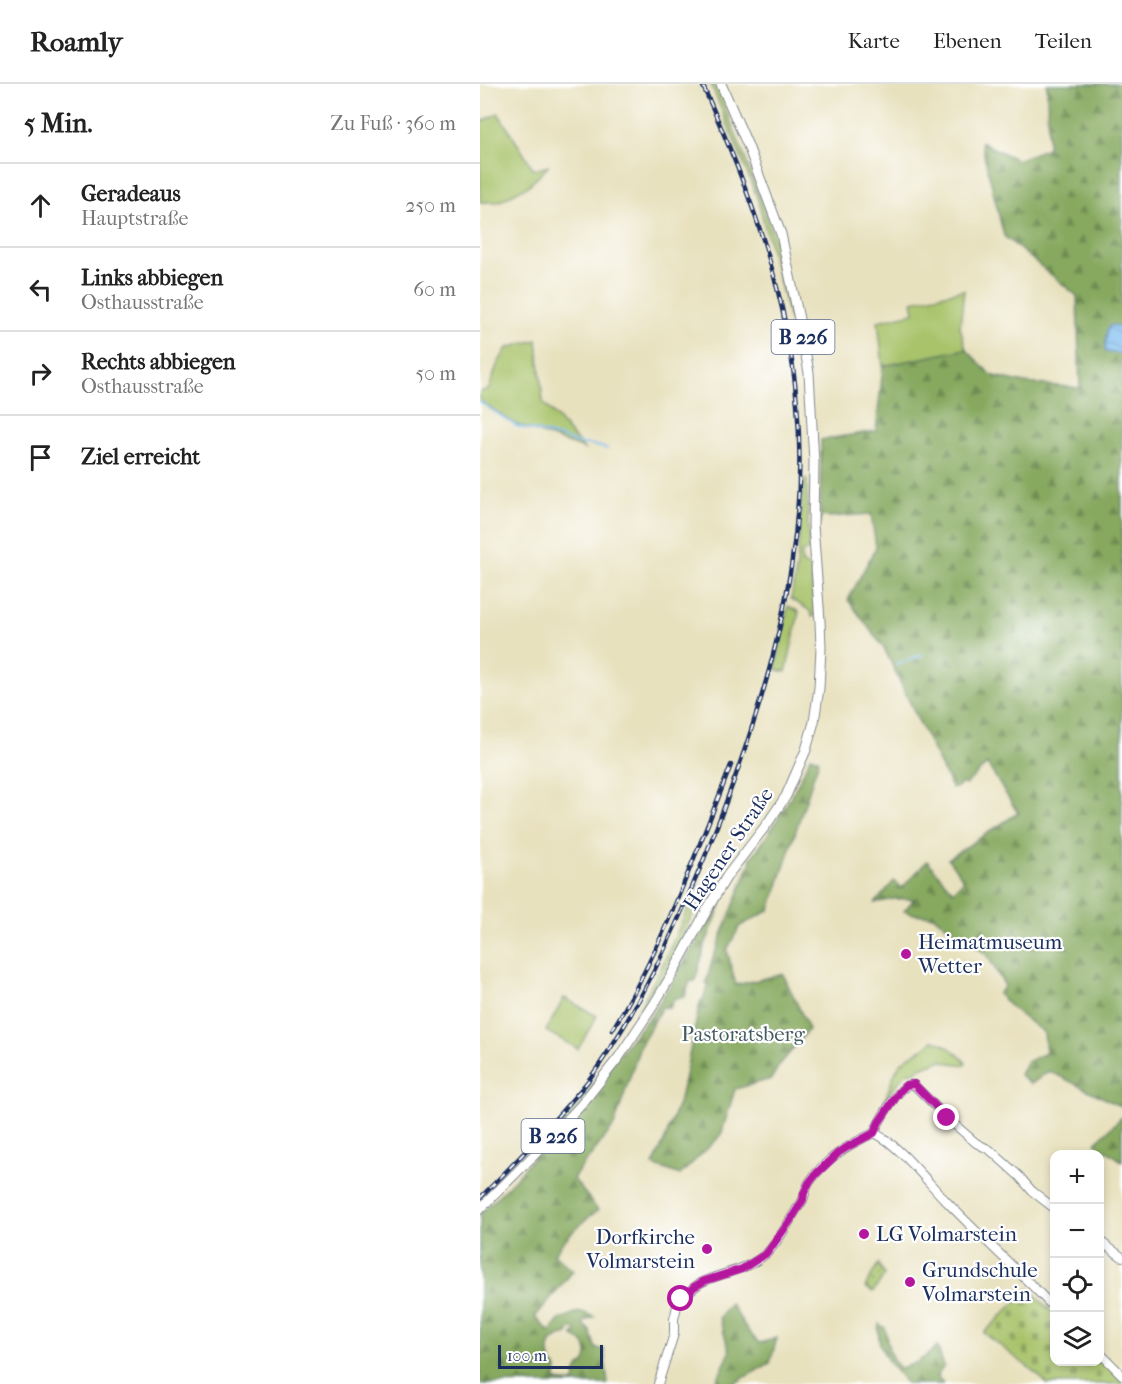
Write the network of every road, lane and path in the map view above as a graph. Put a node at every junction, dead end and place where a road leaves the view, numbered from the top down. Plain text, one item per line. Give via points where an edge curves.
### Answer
1 (722, 84) edge
2 (874, 1133) junction
3 (1050, 1205) edge
4 (480, 1209) edge
5 (1104, 1244) edge
6 (1122, 1257) edge
7 (1050, 1304) edge
8 (1104, 1357) edge
9 (1122, 1375) edge
10 (658, 1384) edge

1 - 4 main road, Hagener Straße / B 226 via 781,234 809,373 820,621 814,722 786,796 727,876 671,976 619,1057 581,1105
2 - 3 street via 900,1091 914,1084 947,1118 990,1150
2 - 7 street via 899,1152
2 - 10 street via 838,1153 817,1173 767,1253 742,1269 704,1281 681,1299
5 - 6 street
8 - 9 street

